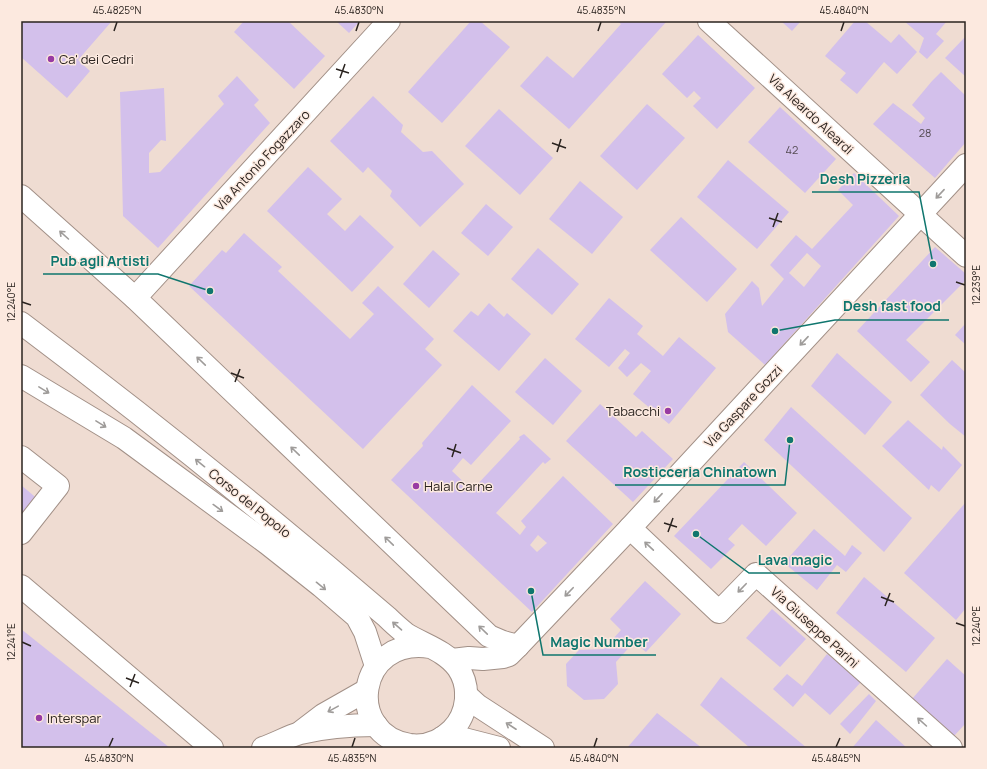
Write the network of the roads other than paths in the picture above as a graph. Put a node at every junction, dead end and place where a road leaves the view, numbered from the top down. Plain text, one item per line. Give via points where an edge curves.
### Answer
1 (389, 21) edge
2 (709, 21) edge
3 (966, 165) edge
4 (21, 196) edge
5 (920, 215) junction
6 (966, 256) edge
7 (135, 298) junction
8 (21, 323) edge
9 (21, 376) edge
10 (21, 457) edge
11 (630, 528) junction
12 (21, 533) edge
13 (21, 586) edge
14 (518, 646) junction
15 (430, 647) junction
16 (452, 660) junction
17 (376, 666) junction
18 (367, 690) junction
19 (466, 695) junction
20 (298, 734) junction
21 (383, 736) edge
22 (431, 743) edge
23 (212, 748) edge
24 (262, 748) edge
25 (499, 748) edge
26 (543, 748) edge
27 (951, 748) edge

1 - 7 street, Via Antonio Fogazzaro
2 - 5 street, Via Aleardo Aleardi
3 -> 5 street, Via Gaspare Gozzi
7 -> 4 street
5 - 6 street, Via Aleardo Aleardi
5 -> 11 street, Via Gaspare Gozzi
14 -> 7 street via 489,636
15 -> 8 street, Corso del Popolo via 404,632 312,554
9 -> 17 street, Corso del Popolo via 124,438 268,544 327,592 357,617 365,632
10 - 12 street via 58,486
11 -> 14 street, Via Gaspare Gozzi
27 -> 11 street, Via Giuseppe Parini via 756,574 719,612
13 - 23 street
14 - 16 street, Via Gaspare Gozzi via 503,657
15 - 16 street
15 - 17 street via 406,647 395,651
16 - 19 street via 462,676
17 - 18 street
18 -> 20 street via 323,715
18 - 21 street via 367,705
19 - 22 street via 464,711 456,726
26 -> 19 street
20 - 21 street via 358,725
20 - 24 street
21 - 22 street via 412,745
22 - 25 street via 464,739

